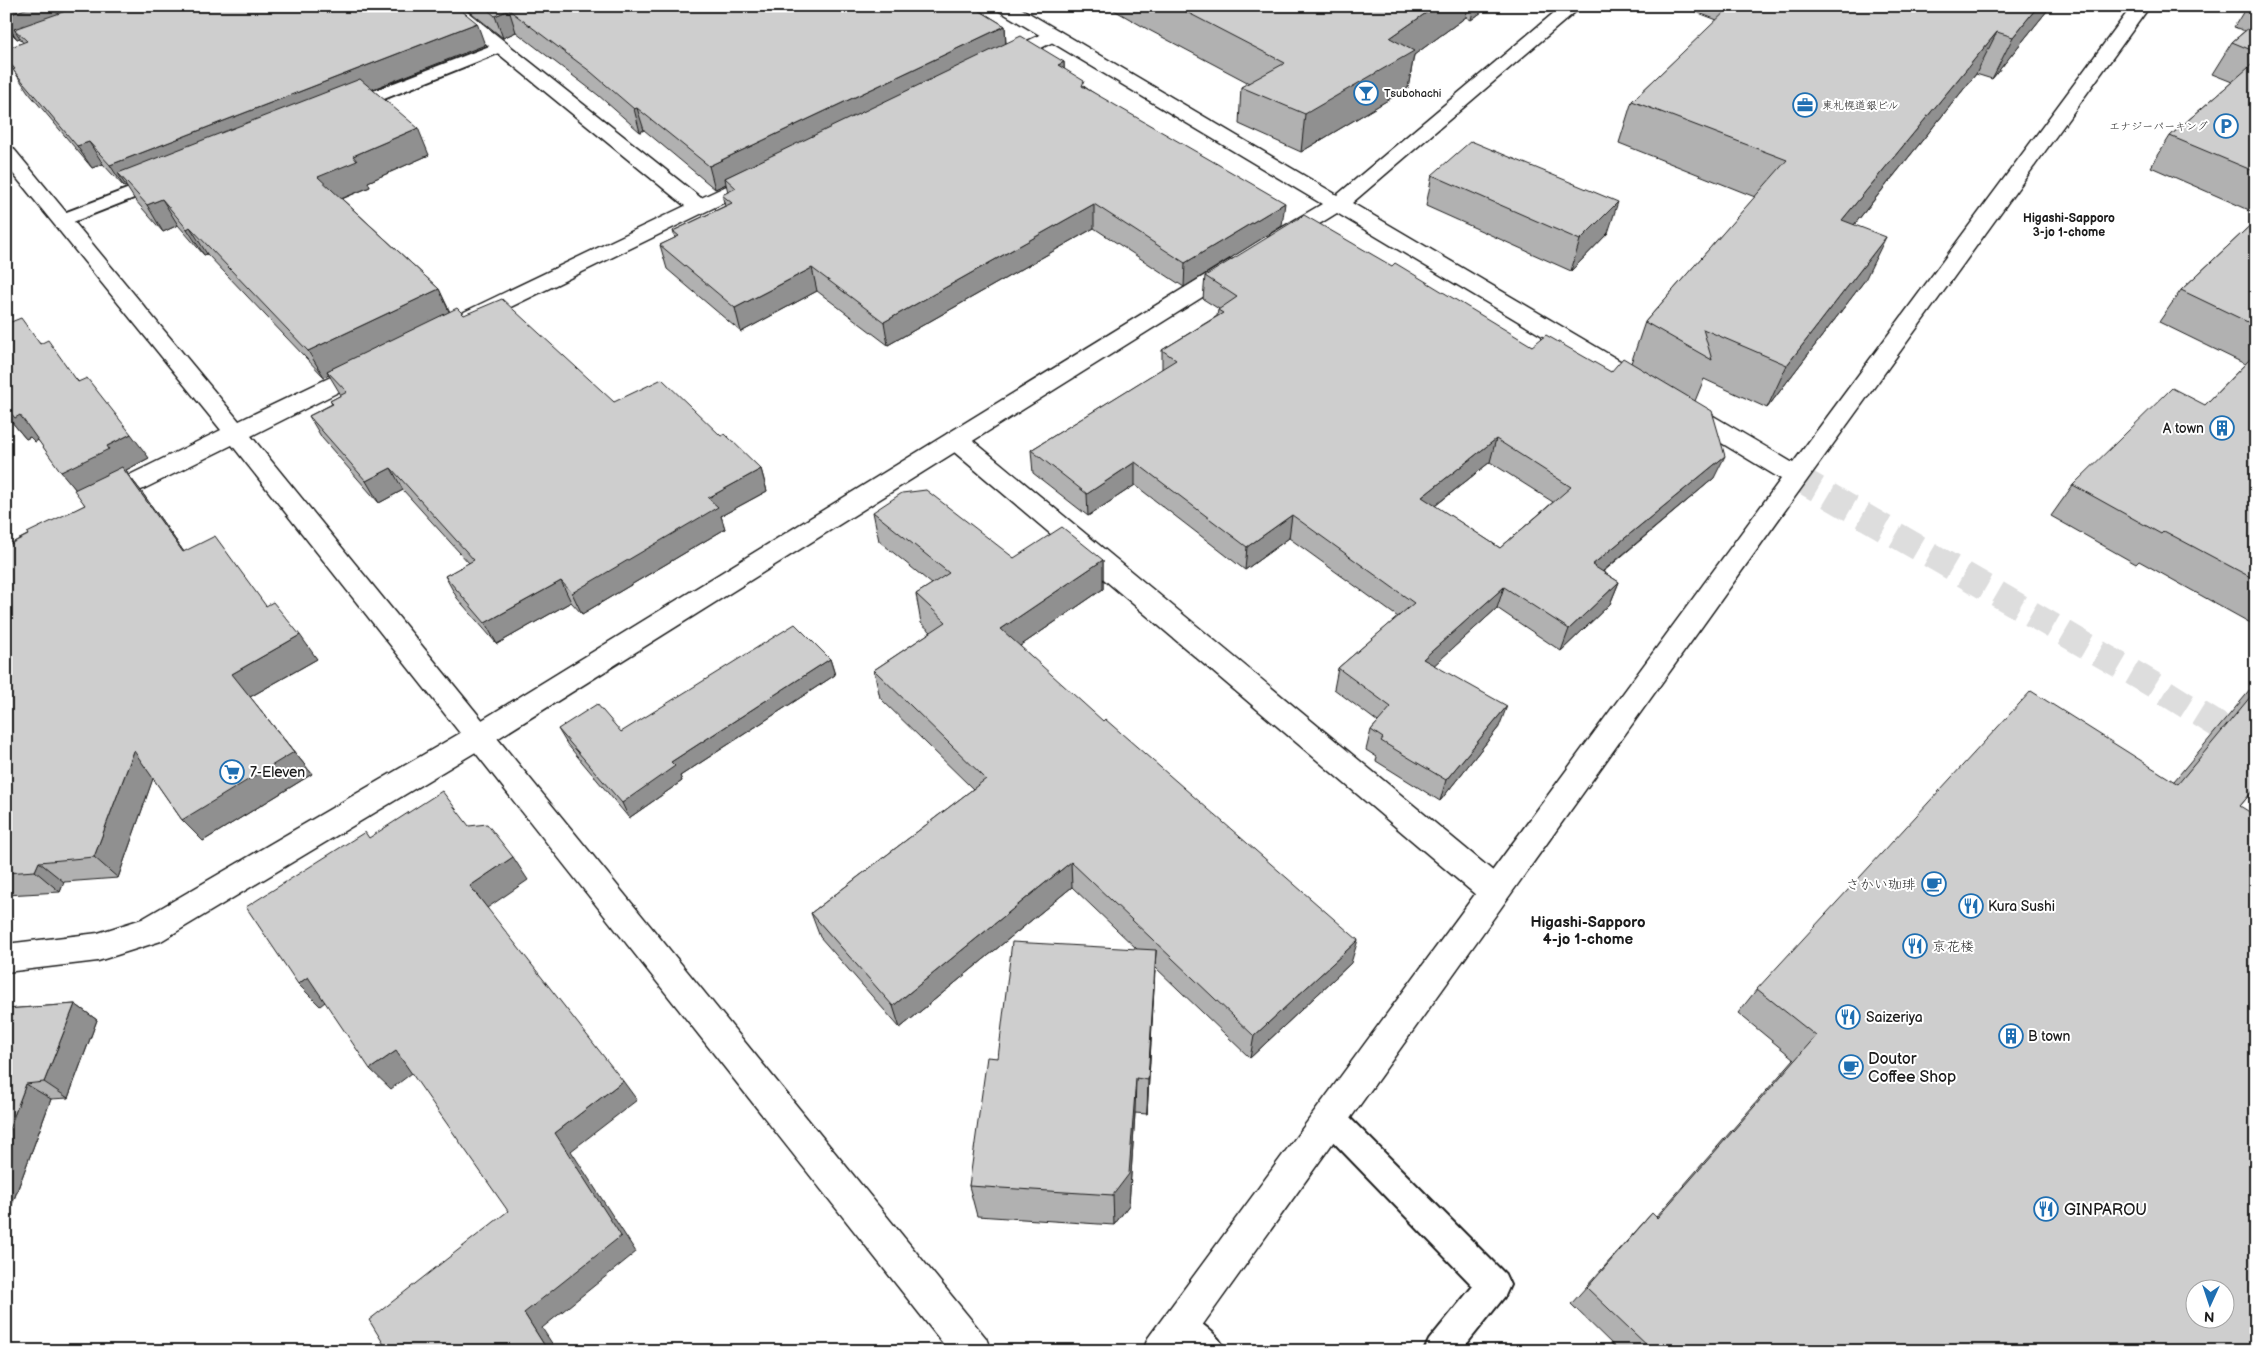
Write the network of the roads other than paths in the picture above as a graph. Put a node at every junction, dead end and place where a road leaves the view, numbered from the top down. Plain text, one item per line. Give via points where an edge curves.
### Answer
1 (449, 6) edge
2 (1004, 6) edge
3 (1574, 6) edge
4 (2141, 6) edge
5 (1053, 35) junction
6 (500, 47) junction
7 (982, 70) edge
8 (336, 112) edge
9 (6, 152) edge
10 (770, 172) edge
11 (180, 173) edge
12 (1339, 203) junction
13 (700, 207) junction
14 (62, 220) junction
15 (458, 324) edge
16 (387, 359) edge
17 (235, 432) junction
18 (956, 440) junction
19 (1795, 476) junction
20 (85, 507) edge
21 (479, 736) junction
22 (1494, 891) junction
23 (6, 958) edge
24 (1329, 1117) junction
25 (1170, 1339) edge
26 (973, 1351) edge
27 (1210, 1351) edge
28 (1440, 1351) edge

1 - 6 street
2 - 5 street
3 - 12 street
4 - 19 street
5 - 7 street
5 - 12 street
6 - 8 lane
6 - 13 street
9 - 14 street
10 - 13 street
11 - 14 lane
12 - 18 street
12 - 19 street
13 - 15 street
14 - 17 street
16 - 17 street
17 - 20 street
17 - 21 street
18 - 21 street
18 - 22 street
19 - 22 street via 1749,544
21 - 23 street via 150,931 98,947
21 - 26 street
22 - 24 street
24 - 25 street
24 - 28 lane via 1494,1285
25 - 27 lane

